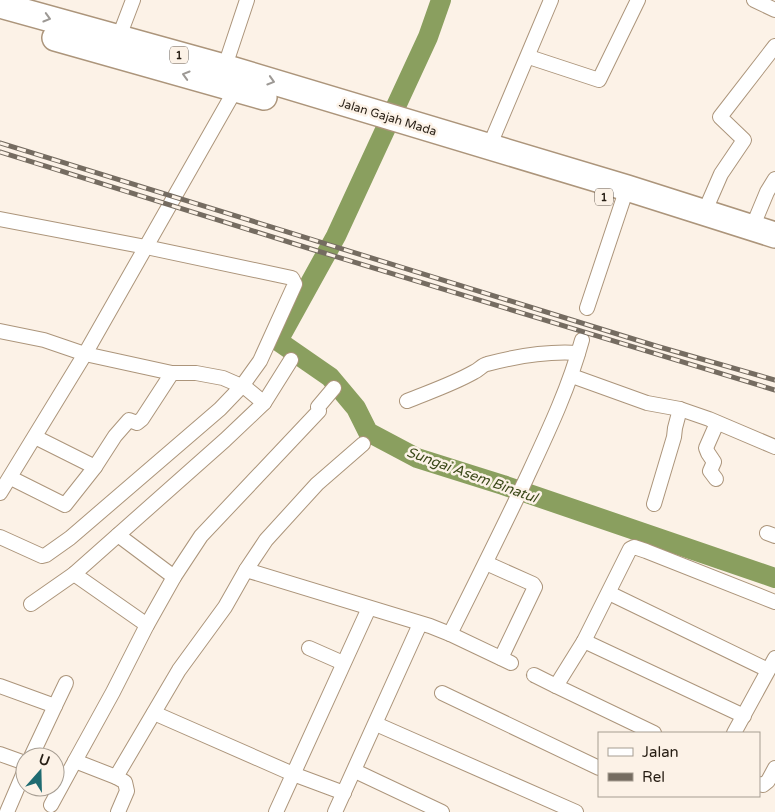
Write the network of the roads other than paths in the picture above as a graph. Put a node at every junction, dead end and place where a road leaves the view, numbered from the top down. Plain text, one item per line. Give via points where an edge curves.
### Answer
1 (133, 0) edge
2 (248, 0) edge
3 (551, 0) edge
4 (638, 0) edge
5 (754, 0) edge
6 (0, 5) edge
7 (775, 10) edge
8 (0, 22) edge
9 (115, 46) junction
10 (775, 46) edge
11 (528, 56) junction
12 (231, 79) junction
13 (435, 139) junction
14 (489, 147) junction
15 (775, 179) edge
16 (624, 195) junction
17 (704, 213) junction
18 (0, 218) edge
19 (763, 232) edge
20 (146, 247) junction
21 (775, 252) edge
22 (587, 308) dead end
23 (0, 331) edge
24 (85, 354) junction
25 (291, 360) dead end
26 (172, 373) junction
27 (572, 376) junction
28 (244, 387) junction
29 (334, 388) dead end
30 (407, 401) dead end
31 (262, 402) junction
32 (680, 409) junction
33 (717, 423) junction
34 (35, 437) junction
35 (364, 444) dead end
36 (775, 447) edge
37 (95, 467) junction
38 (11, 478) junction
39 (716, 479) dead end
40 (0, 493) edge
41 (654, 504) dead end
42 (118, 535) junction
43 (0, 537) edge
44 (486, 563) junction
45 (246, 570) junction
46 (74, 574) junction
47 (174, 577) junction
48 (610, 593) junction
49 (775, 602) edge
50 (31, 604) dead end
51 (369, 608) junction
52 (420, 624) junction
53 (147, 625) junction
54 (450, 634) junction
55 (584, 641) junction
56 (310, 648) dead end
57 (343, 663) junction
58 (772, 664) edge
59 (534, 675) dead end
60 (66, 683) dead end
61 (0, 686) edge
62 (556, 686) junction
63 (442, 693) dead end
64 (54, 706) junction
65 (154, 713) junction
66 (744, 716) junction
67 (376, 724) junction
68 (650, 732) edge
69 (735, 732) edge
70 (36, 747) edge
71 (0, 754) edge
72 (15, 759) edge
73 (75, 761) junction
74 (598, 768) edge
75 (775, 768) edge
76 (355, 770) junction
77 (293, 774) junction
78 (116, 777) junction
79 (760, 784) edge
80 (15, 793) edge
81 (344, 793) junction
82 (51, 804) dead end
83 (7, 812) edge
84 (118, 812) edge
85 (276, 812) edge
86 (335, 812) edge
87 (442, 812) edge
88 (576, 812) edge

1 - 9 street
2 - 12 street
3 - 11 street
4 - 11 street via 599,80
5 - 7 street
6 -> 9 highway, Jalan Gajah Mada / 1
8 - 9 highway, Jalan Gajah Mada / 1
9 - 12 highway, Jalan Gajah Mada / 1
10 - 17 street via 720,117 744,140 721,174
11 - 14 street
12 - 13 highway, Jalan Gajah Mada / 1
12 - 20 street
13 - 14 highway, Jalan Gajah Mada / 1
13 - 16 highway, Jalan Gajah Mada / 1
14 - 16 highway, Jalan Gajah Mada / 1
15 - 19 street via 767,192
16 - 17 highway, Jalan Gajah Mada / 1
16 - 21 highway, Jalan Gajah Mada / 1
16 - 22 street
17 - 19 highway, Jalan Gajah Mada / 1
18 - 20 street
20 - 24 street
20 - 28 street via 292,278 295,284 260,361
23 - 24 street via 44,340
24 - 26 street
24 - 34 street
25 - 31 street
26 - 28 street via 223,378
26 - 37 street via 142,419 137,423 129,420
27 - 30 street via 580,346 487,364 452,383
27 - 32 street via 647,403
27 - 44 street
28 - 31 street
28 - 43 street via 70,538 46,555 40,556
29 - 47 street via 318,407 319,411 201,536
31 - 42 street via 225,440
32 - 33 street
32 - 41 street
33 - 36 street
33 - 39 street via 706,448 714,462 710,471
34 - 37 street
34 - 38 street
35 - 45 street via 317,484 266,540
37 - 38 street via 65,505
38 - 40 street
42 - 46 street
42 - 47 street
44 - 54 street
44 - 54 street via 535,587 506,661
45 - 51 street
45 - 65 street
46 - 50 street
46 - 53 street
47 - 53 street
48 - 49 street via 634,546
48 - 55 street
48 - 58 street
51 - 52 street
51 - 57 street
52 - 54 street
52 - 67 street
53 - 73 street
55 - 62 street
55 - 66 street
56 - 57 street
57 - 77 street
58 - 66 street
59 - 62 street
60 - 64 street
61 - 64 street
62 - 68 street
63 - 74 street
64 - 70 street
65 - 77 street
65 - 78 street
66 - 69 street
67 - 76 street
67 - 88 street
71 - 72 street
73 - 78 street
73 - 82 street
75 - 79 street via 768,781
76 - 81 street
76 - 87 street
77 - 81 street
77 - 85 street
78 - 84 street via 127,787
80 - 83 street
81 - 86 street

